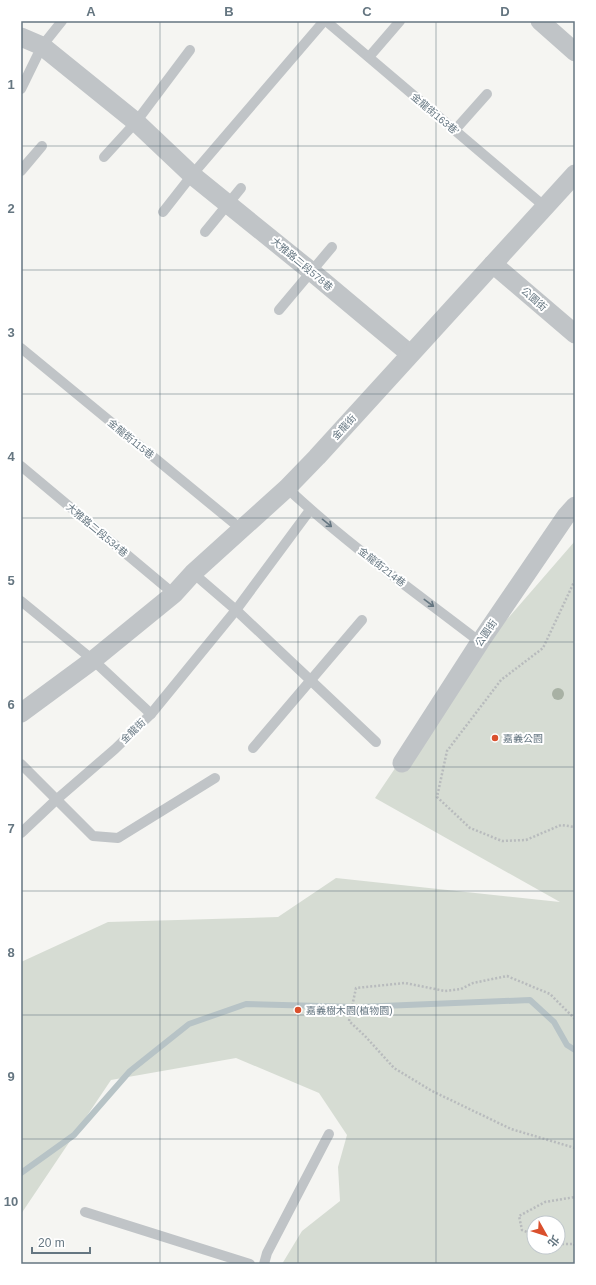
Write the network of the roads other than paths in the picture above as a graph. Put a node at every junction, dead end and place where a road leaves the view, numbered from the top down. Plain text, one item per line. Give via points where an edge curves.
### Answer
1 (62, 21) edge
2 (325, 21) edge
3 (400, 21) edge
4 (540, 21) edge
5 (21, 37) edge
6 (42, 46) junction
7 (190, 50) dead end
8 (575, 52) edge
9 (369, 57) junction
10 (21, 89) edge
11 (486, 94) dead end
12 (136, 122) junction
13 (455, 130) junction
14 (104, 157) dead end
15 (575, 174) edge
16 (192, 175) junction
17 (241, 188) dead end
18 (229, 203) junction
19 (544, 206) junction
20 (163, 212) dead end
21 (205, 232) dead end
22 (332, 247) dead end
23 (493, 264) junction
24 (312, 272) junction
25 (280, 310) dead end
26 (575, 334) edge
27 (21, 348) edge
28 (410, 354) junction
29 (21, 466) edge
30 (287, 488) junction
31 (575, 506) edge
32 (310, 510) junction
33 (242, 529) junction
34 (193, 574) junction
35 (174, 594) junction
36 (21, 601) edge
37 (236, 610) junction
38 (362, 620) dead end
39 (480, 642) junction
40 (93, 660) junction
41 (310, 680) junction
42 (21, 713) edge
43 (151, 714) junction
44 (376, 742) dead end
45 (253, 748) dead end
46 (402, 763) dead end
47 (21, 764) edge
48 (215, 778) dead end
49 (56, 800) junction
50 (21, 833) edge
51 (329, 1134) dead end
52 (85, 1212) dead end
53 (250, 1264) edge
54 (264, 1264) edge

1 - 6 lane
2 - 9 lane, 金龍街163巷'
2 - 16 lane
3 - 9 lane
4 - 8 street
5 - 6 street, 大雅路二段578巷
6 - 10 lane
6 - 12 street, 大雅路二段578巷
7 - 12 lane
9 - 13 lane, 金龍街163巷'
11 - 13 lane
12 - 14 lane
12 - 16 street, 大雅路二段578巷
13 - 19 lane, 金龍街163巷'
15 - 19 street, 金龍街
16 - 18 street, 大雅路二段578巷
16 - 20 lane
17 - 18 lane
18 - 21 lane
18 - 24 street, 大雅路二段578巷
19 - 23 street, 金龍街
22 - 24 lane
23 - 26 street, 公園街
23 - 28 street, 金龍街
24 - 25 lane
24 - 28 street, 大雅路二段578巷
27 - 33 lane, 金龍街115巷
28 - 30 street, 金龍街
29 - 35 lane, 大雅路二段534巷
30 - 32 lane, 金龍街214巷
30 - 33 street, 金龍街
31 - 39 street, 公園街
32 - 37 lane
32 -> 39 lane, 金龍街214巷
33 - 34 street, 金龍街
34 - 35 street, 金龍街
34 - 37 lane
35 - 40 street, 金龍街
36 - 40 lane
37 - 41 lane
37 - 43 lane
38 - 41 lane
39 - 46 street, 公園街
40 - 42 street, 金龍街
40 - 43 lane, 金龍街
41 - 44 lane
41 - 45 lane
43 - 49 lane, 金龍街
47 - 49 lane
48 - 49 lane via 118,838 93,836
49 - 50 lane, 金龍街
51 - 54 lane
52 - 53 lane

